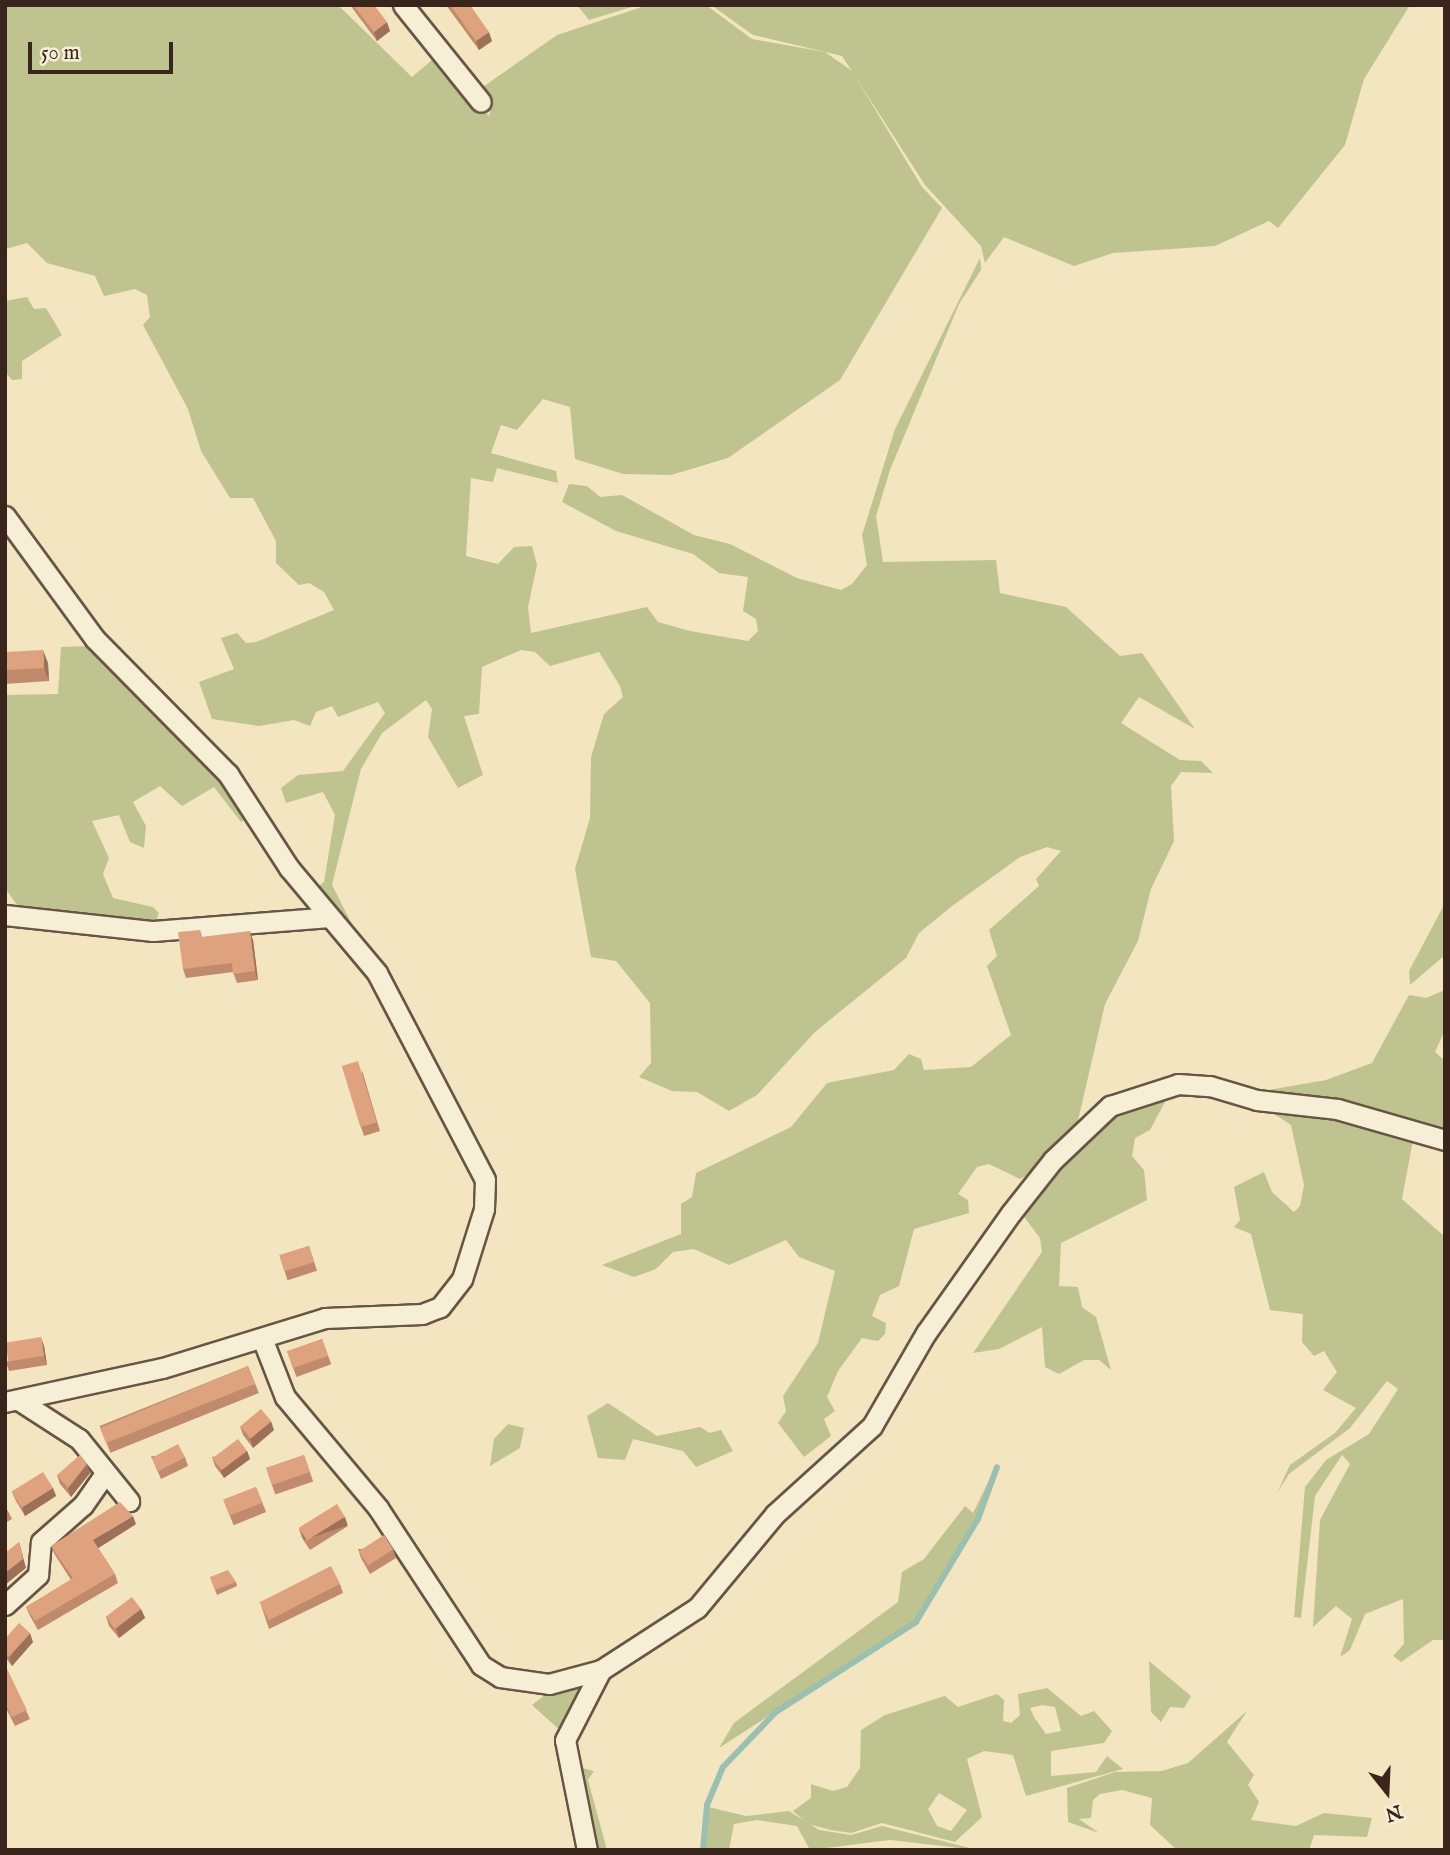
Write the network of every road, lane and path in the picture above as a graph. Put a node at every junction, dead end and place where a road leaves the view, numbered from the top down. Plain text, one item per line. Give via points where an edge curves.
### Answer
1 (403, 5) edge
2 (481, 102) dead end
3 (5, 516) edge
4 (5, 915) edge
5 (329, 916) junction
6 (1445, 1140) edge
7 (262, 1338) junction
8 (13, 1402) edge
9 (105, 1473) junction
10 (129, 1501) dead end
11 (5, 1605) edge
12 (601, 1670) junction
13 (587, 1850) edge

1 - 2 street
3 - 5 street via 95,639 228,774
4 - 5 street via 153,931
5 - 7 street via 377,973 439,1082 485,1180 484,1209 462,1279 440,1307 422,1314 325,1318
6 - 12 street via 1321,1105 1257,1100 1210,1086 1178,1084 1110,1106 1053,1160 1012,1213 926,1333 872,1426 775,1514 696,1608
7 - 8 street
7 - 12 street via 285,1397 378,1508 481,1665 500,1677 549,1684
8 - 9 street via 79,1439
9 - 10 street
9 - 11 street via 83,1505 41,1542 38,1575
12 - 13 street via 565,1740

